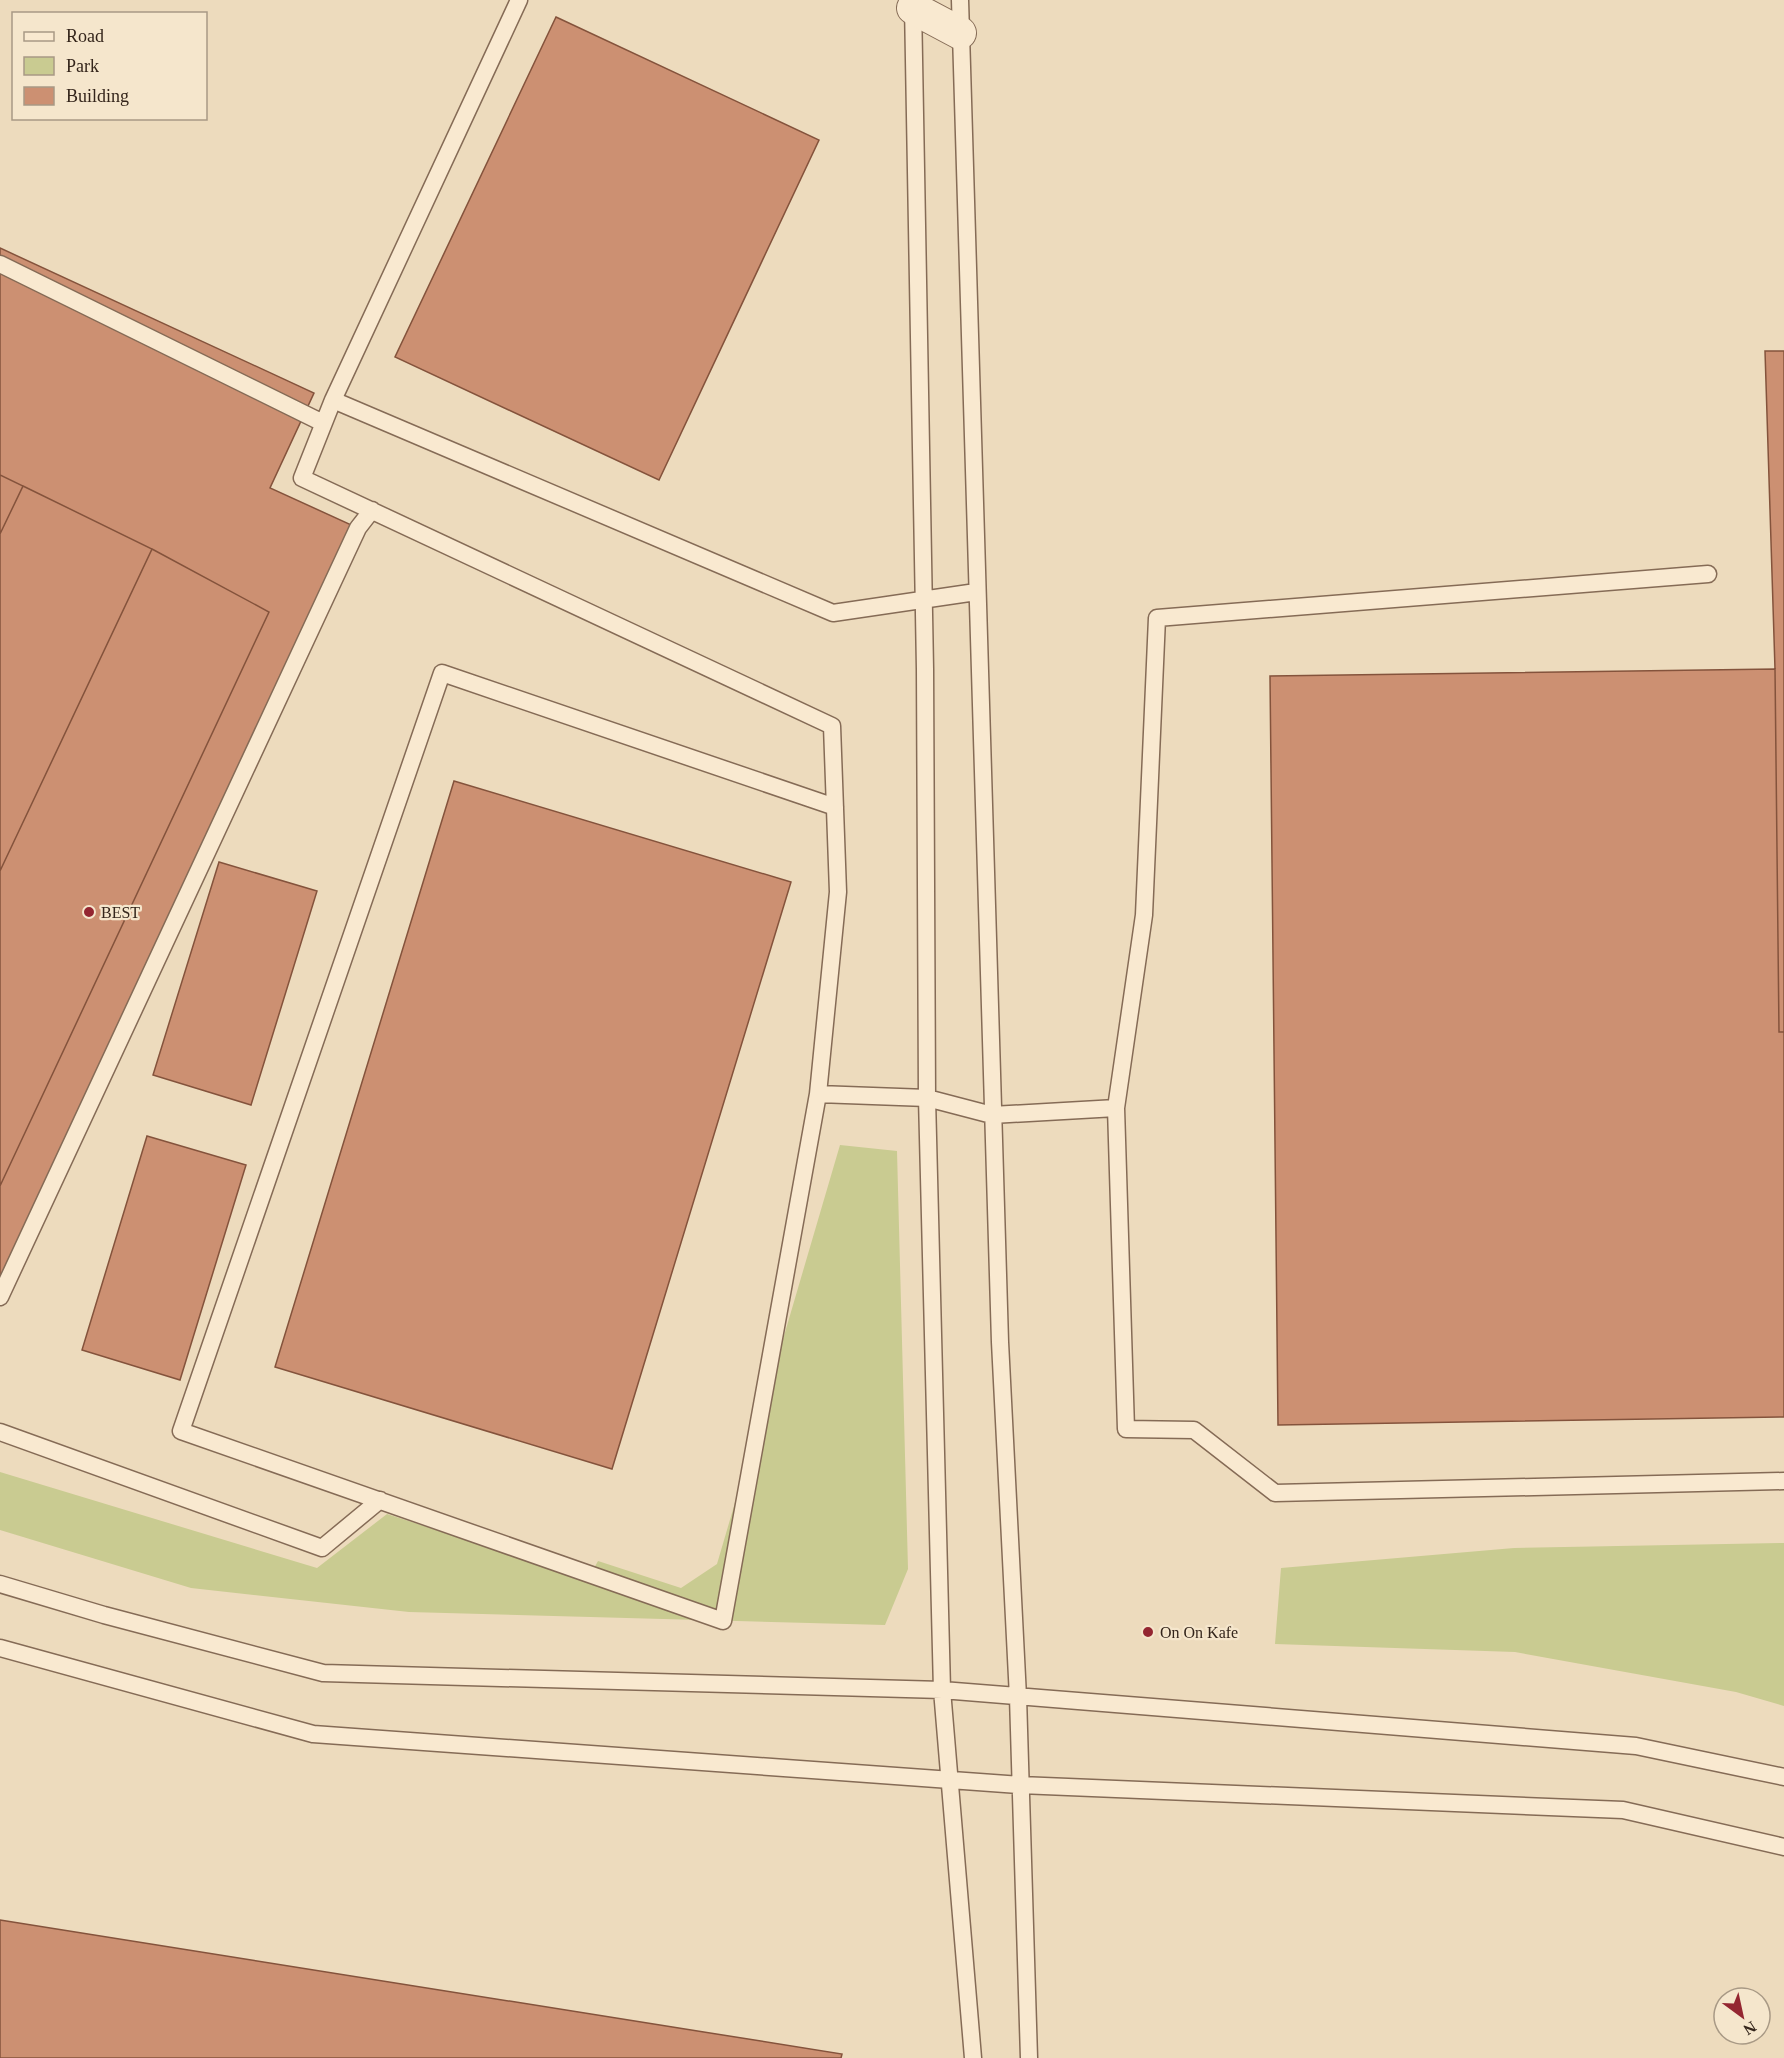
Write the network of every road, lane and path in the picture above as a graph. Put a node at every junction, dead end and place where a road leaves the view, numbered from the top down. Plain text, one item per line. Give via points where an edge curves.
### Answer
1 (519, 0) edge
2 (960, 0) edge
3 (908, 3) edge
4 (960, 33) junction
5 (0, 264) edge
6 (333, 400) junction
7 (324, 423) junction
8 (372, 510) junction
9 (1708, 574) dead end
10 (976, 592) junction
11 (924, 601) junction
12 (835, 807) junction
13 (818, 1094) junction
14 (927, 1098) junction
15 (1116, 1108) junction
16 (992, 1115) junction
17 (0, 1297) edge
18 (0, 1432) edge
19 (1784, 1481) edge
20 (380, 1500) junction
21 (0, 1584) edge
22 (0, 1648) edge
23 (942, 1689) junction
24 (1018, 1697) junction
25 (1784, 1776) edge
26 (947, 1781) junction
27 (1020, 1785) junction
28 (1784, 1847) edge
29 (973, 2058) edge
30 (1029, 2058) edge

1 - 6 lane
2 - 4 lane
3 - 4 street
3 - 11 lane
4 - 10 lane
5 - 7 lane
6 - 7 lane
6 - 11 lane via 833,612
7 - 8 lane via 302,478
8 - 12 lane via 832,726
8 - 17 lane via 358,528
9 - 15 lane via 1157,618 1144,915
10 - 11 lane
10 - 16 lane
11 - 14 lane
12 - 13 lane via 838,892
12 - 20 lane via 442,673 181,1431
13 - 14 lane
13 - 20 lane via 723,1621
14 - 16 lane
14 - 23 lane
15 - 16 lane
15 - 19 lane via 1126,1429 1194,1430 1275,1493
16 - 24 lane
18 - 20 lane via 322,1548
21 - 23 lane via 323,1673
22 - 26 lane via 313,1734
23 - 24 lane
23 - 26 lane
24 - 25 lane via 1636,1746
24 - 27 lane
26 - 27 lane
26 - 29 lane
27 - 28 lane via 1623,1810
27 - 30 lane

